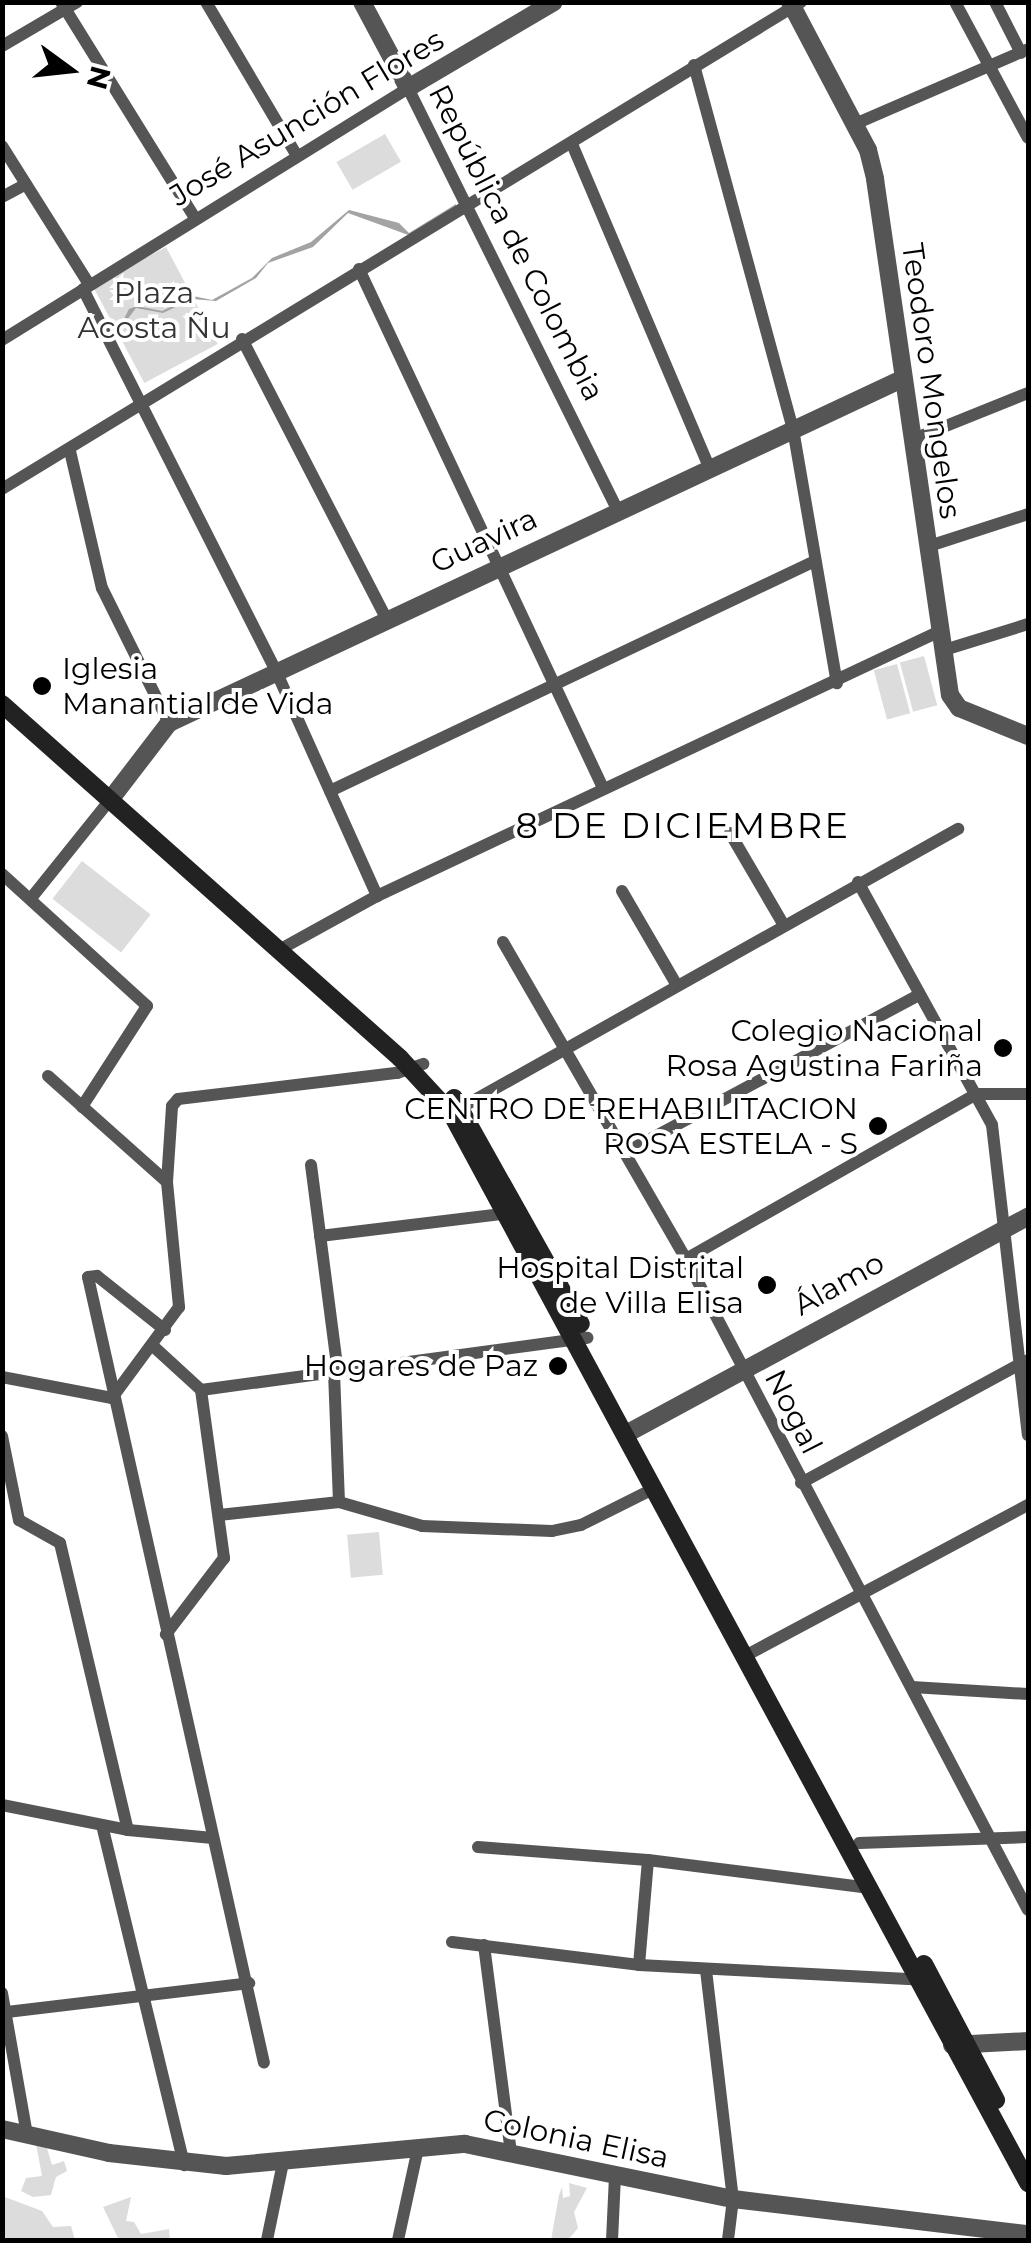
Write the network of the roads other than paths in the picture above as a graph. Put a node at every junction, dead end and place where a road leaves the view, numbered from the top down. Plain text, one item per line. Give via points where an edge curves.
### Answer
1 (206, 2) edge
2 (362, 2) edge
3 (554, 2) edge
4 (955, 2) edge
5 (995, 2) edge
6 (794, 4) edge
7 (68, 5) edge
8 (2, 46) edge
9 (1025, 51) edge
10 (694, 65) junction
11 (990, 69) junction
12 (408, 88) junction
13 (855, 124) junction
14 (1028, 138) edge
15 (572, 144) junction
16 (2, 146) edge
17 (296, 156) junction
18 (26, 184) junction
19 (2, 197) edge
20 (469, 208) junction
21 (194, 218) junction
22 (360, 269) junction
23 (86, 286) junction
24 (242, 339) junction
25 (2, 340) edge
26 (902, 378) junction
27 (1028, 393) edge
28 (144, 404) junction
29 (793, 429) junction
30 (911, 440) junction
31 (70, 450) junction
32 (708, 464) junction
33 (2, 489) edge
34 (617, 508) junction
35 (1028, 514) edge
36 (926, 547) junction
37 (815, 561) junction
38 (498, 564) junction
39 (386, 618) junction
40 (1028, 624) edge
41 (938, 632) junction
42 (941, 651) junction
43 (276, 670) junction
44 (552, 681) junction
45 (837, 683) junction
46 (2, 688) edge
47 (2, 704) edge
48 (170, 724) junction
49 (1028, 736) edge
50 (604, 788) junction
51 (330, 790) junction
52 (114, 795) junction
53 (958, 829) dead end
54 (730, 832) dead end
55 (2, 874) edge
56 (858, 882) junction
57 (622, 892) dead end
58 (377, 896) junction
59 (32, 897) junction
60 (782, 922) junction
61 (503, 942) dead end
62 (285, 947) junction
63 (675, 982) junction
64 (919, 995) junction
65 (566, 1046) junction
66 (418, 1067) junction
67 (48, 1076) dead end
68 (976, 1094) junction
69 (1028, 1094) edge
70 (82, 1107) junction
71 (456, 1110) junction
72 (626, 1152) junction
73 (311, 1165) dead end
74 (167, 1182) junction
75 (513, 1213) junction
76 (1028, 1217) edge
77 (1006, 1224) junction
78 (320, 1236) junction
79 (686, 1259) junction
80 (165, 1330) junction
81 (582, 1339) junction
82 (152, 1346) junction
83 (1025, 1361) edge
84 (742, 1368) junction
85 (336, 1372) junction
86 (2, 1377) edge
87 (201, 1390) junction
88 (112, 1398) junction
89 (631, 1431) junction
90 (1028, 1435) edge
91 (2, 1436) edge
92 (6, 1464) edge
93 (801, 1482) junction
94 (655, 1488) junction
95 (340, 1502) junction
96 (1028, 1504) edge
97 (218, 1516) junction
98 (863, 1593) junction
99 (166, 1634) junction
100 (750, 1653) junction
101 (912, 1688) junction
102 (1028, 1694) edge
103 (2, 1806) edge
104 (102, 1825) junction
105 (128, 1830) junction
106 (1028, 1837) edge
107 (213, 1838) junction
108 (991, 1839) junction
109 (858, 1843) junction
110 (478, 1847) dead end
111 (648, 1860) junction
112 (869, 1877) junction
113 (1028, 1910) edge
114 (452, 1942) dead end
115 (484, 1945) junction
116 (639, 1965) junction
117 (706, 1970) junction
118 (926, 1979) junction
119 (249, 1982) junction
120 (2, 1993) edge
121 (148, 1997) junction
122 (7, 2012) junction
123 (1028, 2041) edge
124 (960, 2045) junction
125 (264, 2063) dead end
126 (2, 2129) edge
127 (27, 2135) junction
128 (418, 2148) junction
129 (510, 2153) junction
130 (282, 2163) junction
131 (184, 2165) junction
132 (1028, 2165) edge
133 (615, 2176) junction
134 (1028, 2183) edge
135 (733, 2199) junction
136 (1025, 2236) edge
137 (267, 2240) edge
138 (398, 2240) edge
139 (612, 2240) edge
140 (728, 2240) edge

1 - 17 street
2 - 12 street, República de Colombia
3 - 12 street, José Asunción Flores
4 - 11 street
5 - 9 street
6 - 10 street
6 - 13 street, Teodoro Mongelos
7 - 8 street
7 - 21 street
9 - 11 street
10 - 15 street
10 - 29 street
11 - 13 street
11 - 14 street
12 - 17 street, José Asunción Flores
12 - 20 street, República de Colombia
13 - 26 street, Teodoro Mongelos via 876,179
15 - 20 street
15 - 32 street
16 - 18 street
17 - 21 street, José Asunción Flores
18 - 19 street
18 - 23 street
20 - 22 street
20 - 34 street, República de Colombia
21 - 23 street, José Asunción Flores
22 - 24 street
22 - 38 street
23 - 25 street, José Asunción Flores
23 - 28 street
24 - 28 street
24 - 39 street
26 - 29 street, Guavira
26 - 30 street, Teodoro Mongelos
27 - 30 street
28 - 31 street
28 - 43 street
29 - 32 street, Guavira
29 - 37 street
30 - 36 street, Teodoro Mongelos
31 - 33 street
31 - 48 street via 102,588
32 - 34 street, Guavira
34 - 38 street, Guavira
35 - 36 street
36 - 41 street, Teodoro Mongelos
37 - 44 street
37 - 45 street
38 - 39 street, Guavira
38 - 44 street
39 - 43 street, Guavira
40 - 42 street
41 - 42 street, Teodoro Mongelos
41 - 45 street
42 - 49 street, Teodoro Mongelos via 959,708
43 - 48 street, Guavira
43 - 51 street
44 - 50 street
44 - 51 street
45 - 50 street
46 - 52 main road
47 - 52 main road
48 - 52 street, Guavira
50 - 58 street
51 - 58 street
52 - 59 street
52 - 62 main road
53 - 56 street
54 - 60 street
55 - 59 street
56 - 60 street
56 - 64 street
57 - 63 street
58 - 62 street
59 - 70 street via 147,1006
60 - 63 street
61 - 65 street, Nogal
62 - 66 main road
63 - 65 street
64 - 68 street
64 - 72 street
65 - 71 street
65 - 72 street, Nogal
66 - 71 main road
66 - 74 street via 178,1099 172,1106
67 - 70 street
68 - 69 street
68 - 77 street via 992,1125
68 - 79 street
70 - 74 street
71 - 75 main road
72 - 79 street, Nogal
73 - 78 street
74 - 80 street via 179,1307
75 - 78 street
75 - 81 main road
76 - 77 street, Álamo
77 - 83 street
77 - 84 street, Álamo
78 - 85 street
79 - 84 street, Nogal
80 - 82 street
80 - 88 street via 97,1276 88,1277
81 - 85 street
81 - 89 main road
82 - 87 street
82 - 88 street
83 - 90 street
83 - 93 street
84 - 89 street, Álamo
84 - 93 street, Nogal
85 - 87 street
85 - 95 street
86 - 88 street
87 - 97 street
88 - 99 street
89 - 94 main road
89 - 100 main road
91 - 92 street
92 - 105 street via 22,1525 60,1543
93 - 98 street, Nogal
94 - 95 street via 581,1525 552,1531 422,1526
94 - 100 main road
95 - 97 street
96 - 98 street
97 - 99 street via 220,1568
98 - 100 street
98 - 101 street, Nogal
99 - 107 street
100 - 109 main road
100 - 112 main road
101 - 102 street
101 - 108 street, Nogal
103 - 104 street
104 - 105 street
104 - 121 street
105 - 107 street
106 - 108 street
107 - 119 street
108 - 109 street
108 - 113 street, Nogal
109 - 112 main road
110 - 111 street
111 - 112 street
111 - 116 street
112 - 118 main road
114 - 115 street
115 - 116 street
115 - 129 street
116 - 117 street
117 - 118 street
117 - 135 street
118 - 124 main road
119 - 121 street
119 - 125 street
120 - 122 street
121 - 122 street
121 - 131 street
122 - 127 street
123 - 124 street
124 - 132 main road
124 - 134 main road
126 - 127 street, Colonia Elisa
127 - 131 street, Colonia Elisa
128 - 129 street, Colonia Elisa via 465,2144
128 - 130 street, Colonia Elisa
128 - 138 street
129 - 133 street, Colonia Elisa
130 - 131 street, Colonia Elisa
130 - 137 street
133 - 135 street, Colonia Elisa
133 - 139 street
135 - 136 street, Colonia Elisa
135 - 140 street

